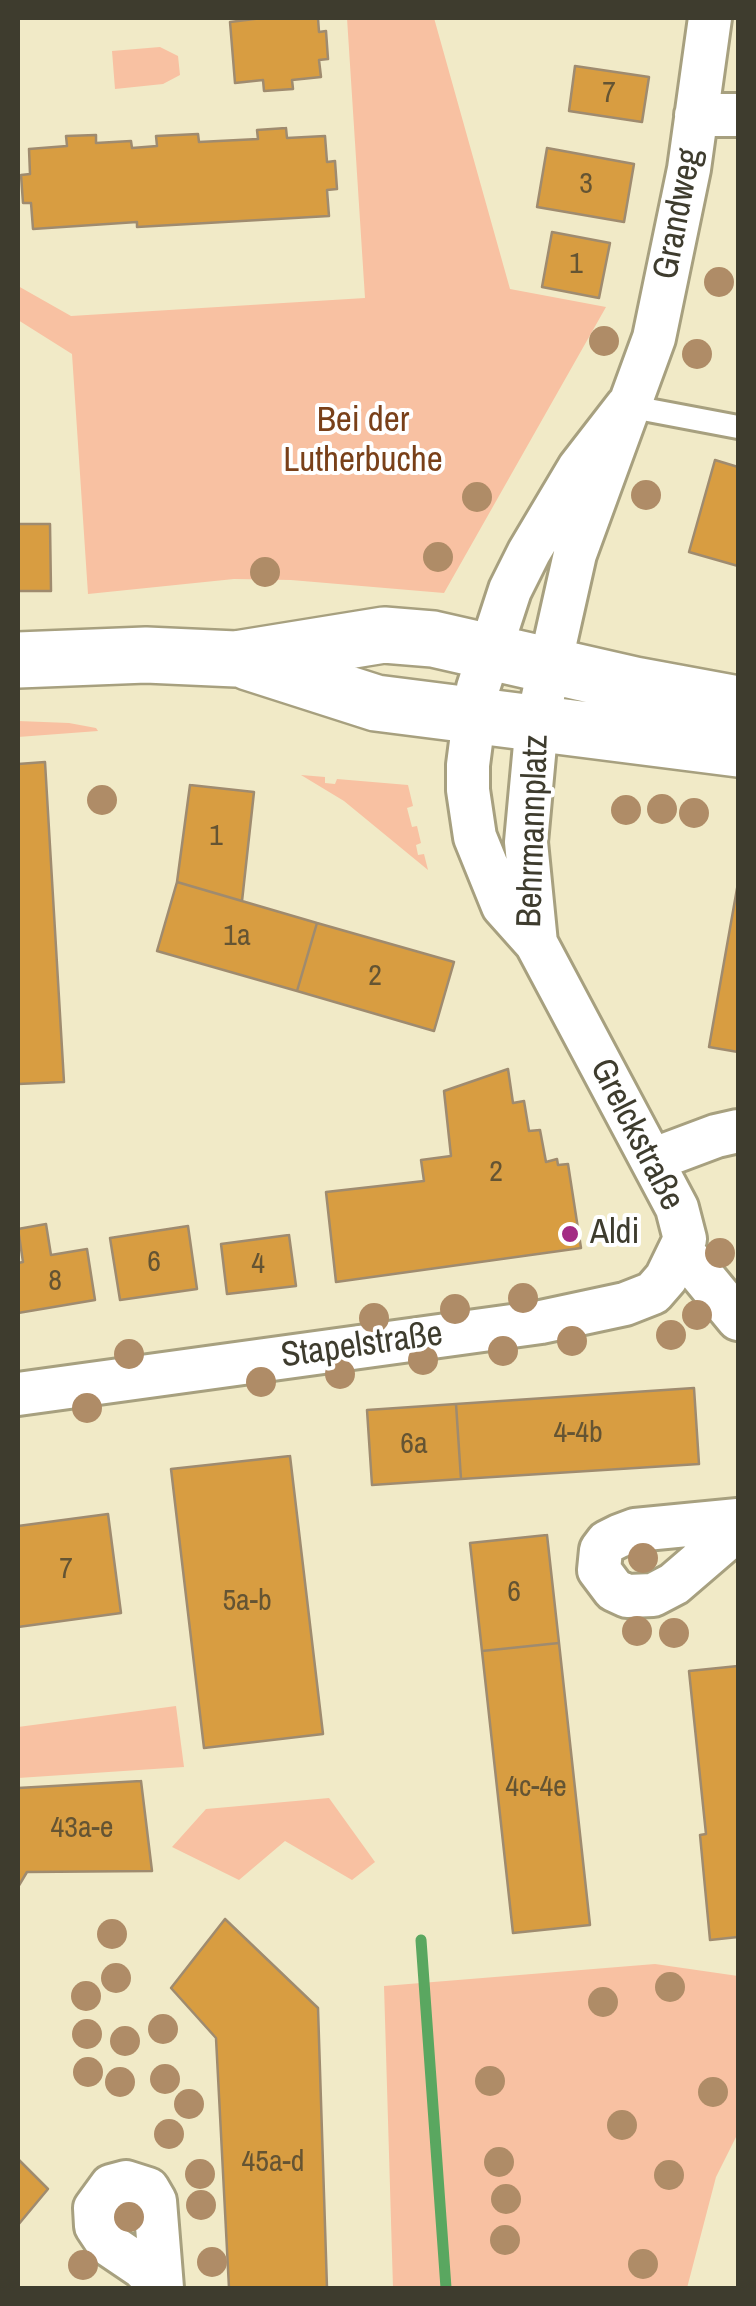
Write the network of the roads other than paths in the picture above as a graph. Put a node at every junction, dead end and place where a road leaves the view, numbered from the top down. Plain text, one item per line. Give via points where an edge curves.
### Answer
1 (710, 18) edge
2 (696, 115) junction
3 (738, 115) edge
4 (627, 406) junction
5 (738, 427) edge
6 (489, 650) junction
7 (236, 658) junction
8 (18, 660) edge
9 (548, 665) junction
10 (738, 704) edge
11 (473, 714) junction
12 (537, 722) junction
13 (738, 749) edge
14 (536, 944) junction
15 (738, 1131) edge
16 (652, 1160) junction
17 (682, 1251) junction
18 (738, 1319) edge
19 (18, 1394) edge
20 (738, 1520) edge
21 (738, 1529) edge

1 - 2 street, Grandweg
2 - 3 street
2 - 4 street, Grandweg via 660,312
4 - 5 lane
4 - 6 street, Grandweg via 578,468 528,552
4 - 9 street, Grandweg via 576,554
6 - 7 main road via 384,635
6 - 9 main road
6 - 11 street, Grandweg
7 - 8 main road
7 - 11 main road via 376,703
9 - 10 main road
9 - 12 street, Grandweg
11 - 12 main road
11 - 14 street, Behrmannplatz via 468,790 476,837 502,906
12 - 13 main road
12 - 14 street, Behrmannplatz via 526,842
14 - 16 street, Grelckstraße
15 - 16 street
16 - 17 street, Grelckstraße via 682,1225
17 - 18 street, Grelckstraße
17 - 19 street, Stapelstraße via 653,1293 542,1322
20 - 21 street via 619,1536 601,1550 599,1570 626,1596 653,1595

